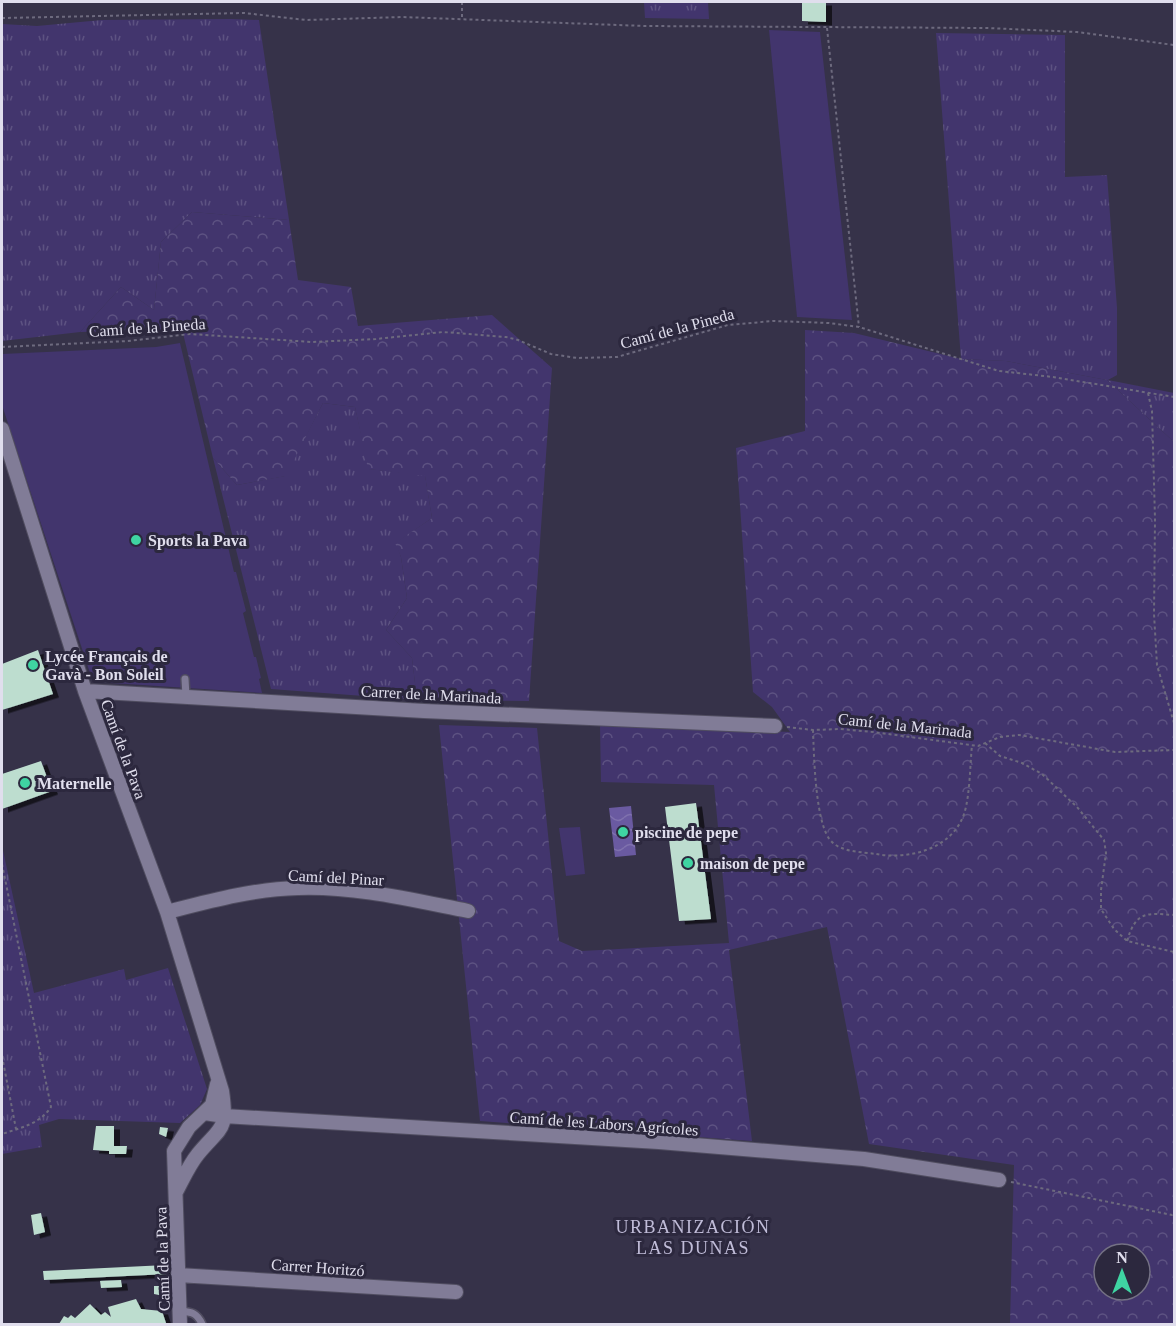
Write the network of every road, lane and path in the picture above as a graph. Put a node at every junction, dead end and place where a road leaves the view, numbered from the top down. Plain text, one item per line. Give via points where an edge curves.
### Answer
1 (462, 2) edge
2 (2, 18) edge
3 (462, 18) junction
4 (827, 27) junction
5 (1174, 45) edge
6 (859, 327) junction
7 (2, 347) edge
8 (1148, 393) junction
9 (1174, 398) edge
10 (2, 429) edge
11 (185, 680) dead end
12 (85, 691) junction
13 (186, 696) junction
14 (1174, 723) edge
15 (775, 726) joint
16 (813, 730) junction
17 (985, 743) junction
18 (972, 746) junction
19 (1174, 750) edge
20 (2, 864) edge
21 (468, 911) dead end
22 (167, 912) junction
23 (1174, 915) edge
24 (1127, 941) junction
25 (1174, 952) edge
26 (2, 1056) edge
27 (218, 1078) junction
28 (206, 1113) junction
29 (224, 1116) junction
30 (16, 1129) junction
31 (2, 1134) edge
32 (999, 1180) joint
33 (176, 1192) junction
34 (1174, 1212) edge
35 (178, 1275) junction
36 (456, 1292) dead end
37 (180, 1318) edge
38 (202, 1324) edge

1 - 3 path
2 - 3 path via 244,13 306,20
3 - 4 path via 645,26
4 - 5 path via 1077,32
4 - 6 path
6 - 7 path, Camí de la Pineda via 750,322 617,357 576,358 551,354 506,337 443,332 312,342 190,334
6 - 8 path, Camí de la Pineda via 999,371
8 - 9 path, Camí de la Pineda
8 - 14 path via 1152,411 1157,665
10 - 12 street, Camí de la Pava
11 - 13 lane
12 - 13 street, Carrer de la Marinada
12 - 22 street, Camí de la Pava
13 - 15 street, Carrer de la Marinada
15 - 16 path, Camí de la Marinada
16 - 18 path, Camí de la Marinada via 862,731
16 - 18 path via 822,826 832,843 881,855 910,855 942,844 955,831 964,814
17 - 18 path, Camí de la Marinada
17 - 19 path, Camí de la Marinada via 1019,735 1115,752
17 - 24 path via 1000,756 1022,762 1042,774 1104,840 1101,909
20 - 30 path via 51,1107 45,1117
21 - 22 street, Camí del Pinar via 373,893 298,888 223,897
22 - 27 street, Camí de la Pava
23 - 24 path via 1141,916 1132,925
24 - 25 path
26 - 30 path
27 - 28 street, Camí de la Pava via 215,1098
27 - 29 street, Camí de la Pava
28 - 29 street, Camí de les Labors Agrícoles
28 - 33 street, Camí de la Pava via 176,1145
29 - 32 street, Camí de les Labors Agrícoles via 864,1159
29 - 33 street, Camí de la Pava via 221,1130 190,1164
30 - 31 path
32 - 34 path via 1172,1215
33 - 35 street, Camí de la Pava
35 - 36 street, Carrer Horitzó
35 - 37 street, Camí de la Pava
37 - 38 lane via 193,1312

